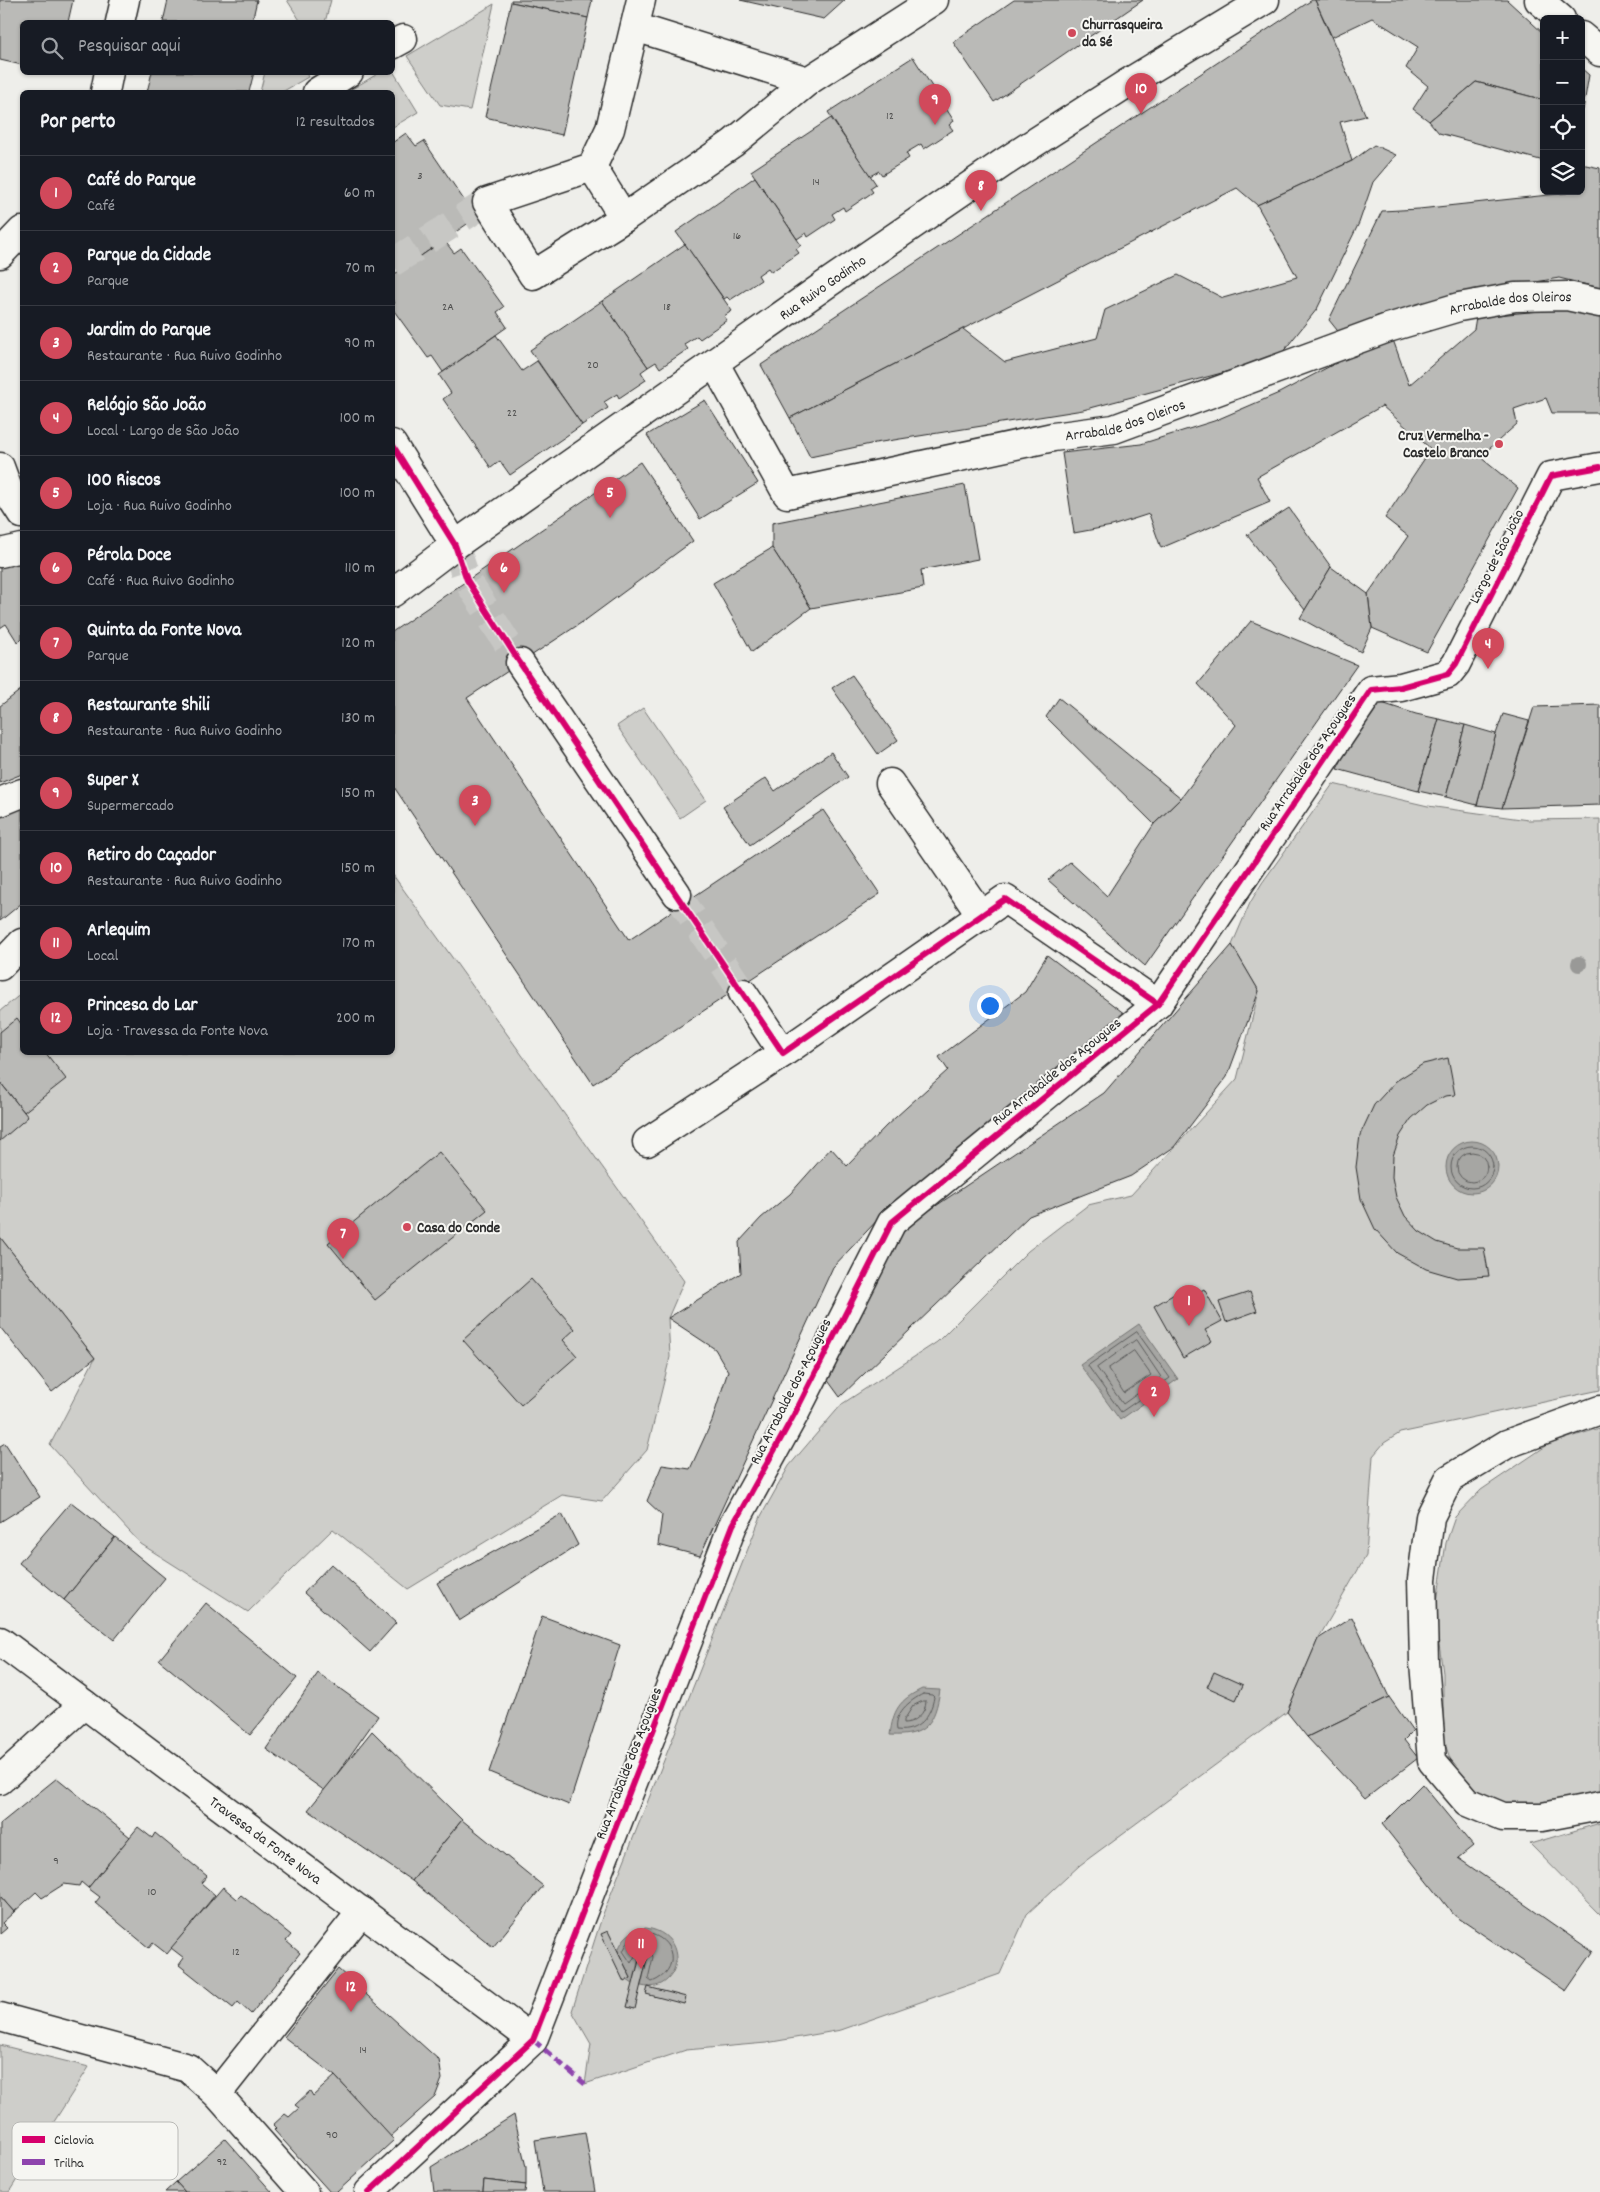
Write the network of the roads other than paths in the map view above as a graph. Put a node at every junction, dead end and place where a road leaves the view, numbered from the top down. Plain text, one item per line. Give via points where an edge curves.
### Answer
1 (126, 0) edge
2 (641, 0) edge
3 (934, 0) edge
4 (1265, 0) edge
5 (1538, 0) edge
6 (1556, 15) edge
7 (121, 20) edge
8 (635, 27) junction
9 (1585, 39) edge
10 (1600, 52) edge
11 (108, 75) edge
12 (344, 75) edge
13 (808, 81) junction
14 (105, 90) edge
15 (320, 90) edge
16 (592, 167) junction
17 (624, 218) junction
18 (20, 233) edge
19 (0, 254) edge
20 (1600, 303) edge
21 (715, 364) junction
22 (395, 449) edge
23 (0, 467) edge
24 (1600, 467) edge
25 (20, 511) edge
26 (455, 545) junction
27 (20, 548) edge
28 (0, 553) edge
29 (395, 591) edge
30 (520, 663) tunnel mouth
31 (1371, 690) joint
32 (890, 783) dead end
33 (20, 794) edge
34 (0, 802) edge
35 (677, 894) tunnel mouth
36 (982, 917) junction
37 (20, 945) edge
38 (0, 966) edge
39 (743, 993) tunnel mouth
40 (1158, 1004) junction
41 (783, 1053) junction
42 (647, 1142) dead end
43 (1600, 1410) edge
44 (2, 1646) edge
45 (84, 1704) junction
46 (0, 1780) edge
47 (1600, 1806) edge
48 (362, 1911) junction
49 (0, 2017) edge
50 (533, 2040) junction
51 (217, 2094) junction
52 (304, 2192) edge
53 (369, 2192) edge

1 - 7 street
2 - 8 street
3 - 13 street
4 - 21 street, Rua Ruivo Godinho via 1004,163
5 - 6 street
8 - 13 street
8 - 16 street via 610,129
9 - 10 street
11 - 14 street
12 - 15 street
13 - 17 street via 733,143
16 - 17 street
16 - 17 street via 487,202 533,275
18 - 19 street
20 - 21 street, Arrabalde dos Oleiros via 1567,296 1515,297 1458,308 1388,328 1114,428 1053,437 786,494
21 - 26 street, Rua Ruivo Godinho
22 - 26 street
23 - 25 street
24 - 31 street, Largo de São João via 1551,476 1448,674 1401,687
26 - 29 street, Rua Ruivo Godinho
27 - 28 street
30 - 35 street
31 - 40 street, Rua Arrabalde dos Açougues
32 - 36 street
33 - 34 street
36 - 40 street via 1005,899
36 - 41 street
37 - 38 street
39 - 41 street
40 - 50 street, Rua Arrabalde dos Açougues via 892,1222 796,1411 733,1525
41 - 42 street
43 - 47 street via 1507,1444 1449,1480 1430,1517 1422,1579 1424,1662 1432,1761 1467,1802 1503,1817 1542,1817
44 - 45 street, Travessa da Fonte Nova
45 - 46 street
45 - 48 street, Travessa da Fonte Nova
48 - 50 street, Travessa da Fonte Nova
48 - 51 street
49 - 51 street via 188,2068
50 - 53 street, Rua Arrabalde dos Açougues
51 - 52 street

